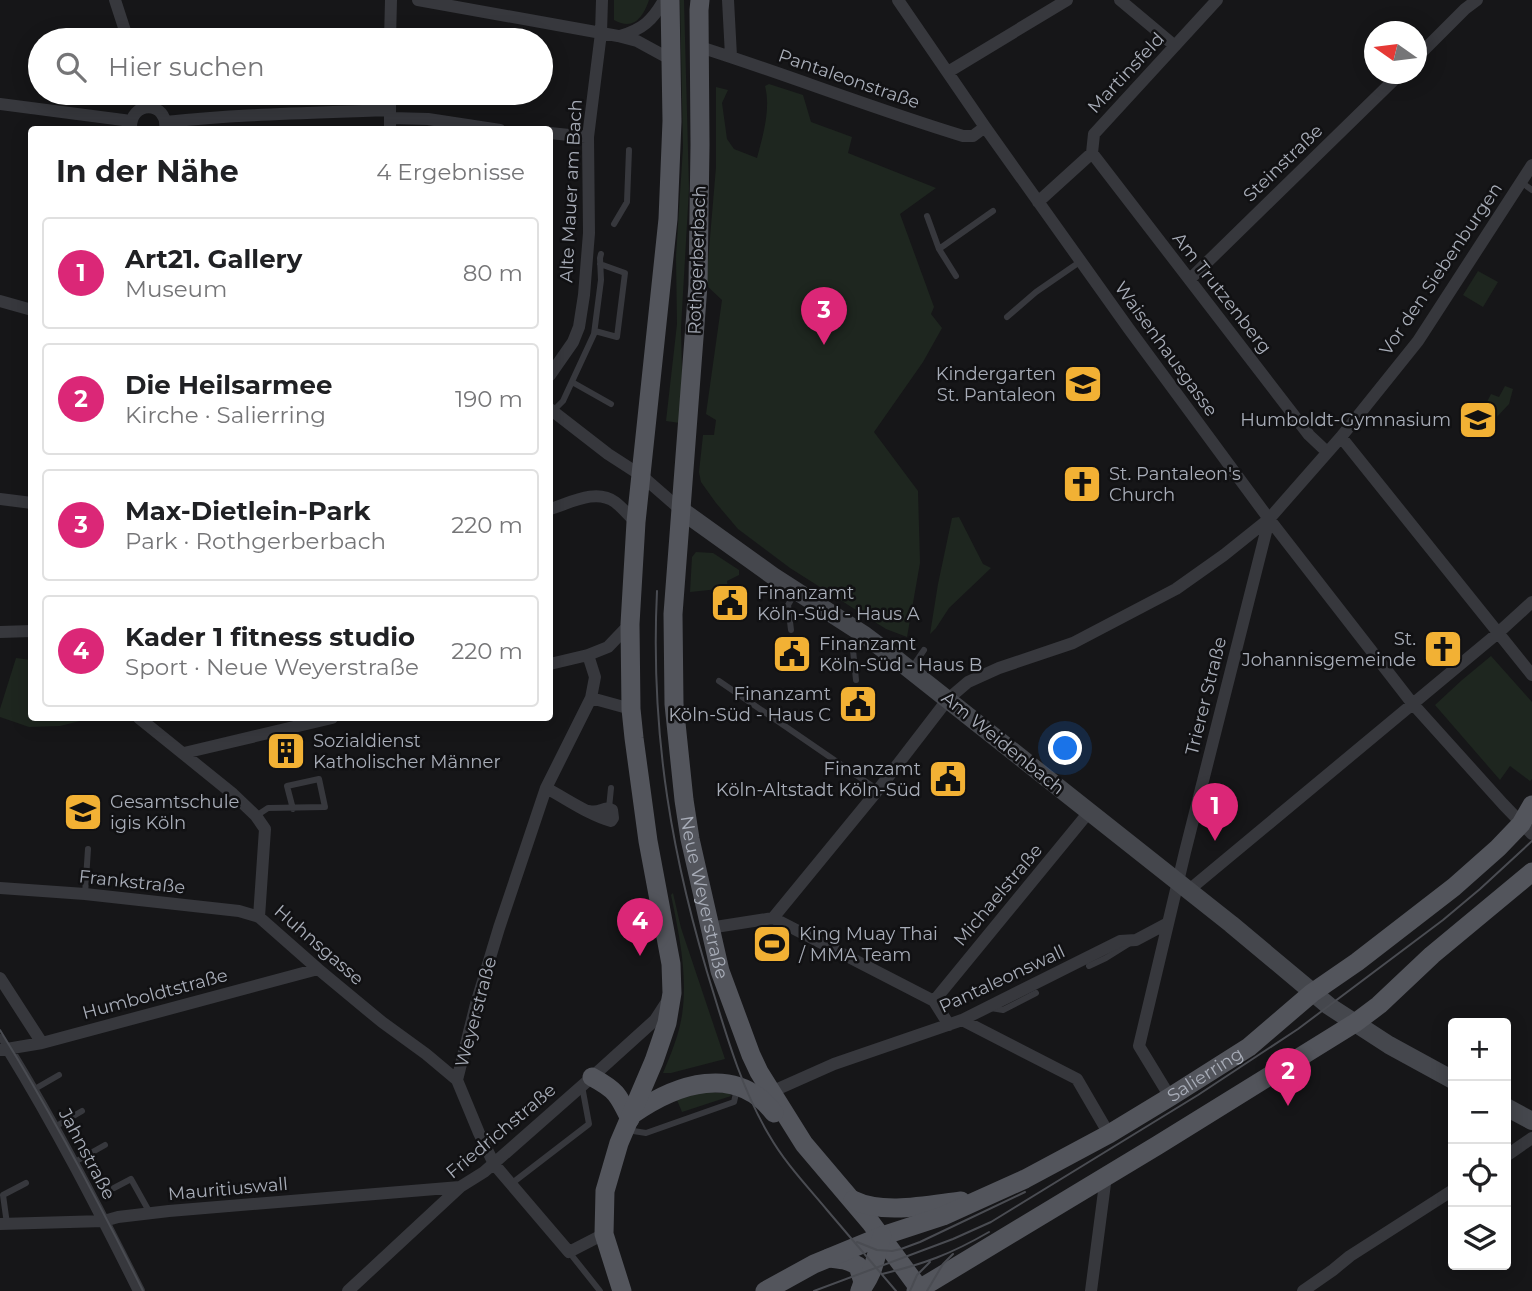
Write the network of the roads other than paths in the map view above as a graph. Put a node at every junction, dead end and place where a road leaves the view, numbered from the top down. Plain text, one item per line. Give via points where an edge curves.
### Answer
1 (115, 0) edge
2 (391, 0) edge
3 (418, 0) edge
4 (602, 0) edge
5 (664, 0) edge
6 (670, 0) edge
7 (728, 0) edge
8 (898, 0) edge
9 (1067, 0) edge
10 (1120, 0) edge
11 (1217, 0) edge
12 (1477, 0) edge
13 (699, 3) edge
14 (124, 28) edge
15 (390, 28) edge
16 (601, 33) junction
17 (618, 36) junction
18 (1175, 46) junction
19 (700, 47) junction
20 (1427, 47) edge
21 (731, 57) junction
22 (670, 59) junction
23 (948, 72) junction
24 (1390, 84) edge
25 (0, 104) edge
26 (144, 105) edge
27 (144, 108) junction
28 (390, 119) edge
29 (131, 125) edge
30 (167, 126) edge
31 (172, 126) edge
32 (474, 126) edge
33 (985, 127) junction
34 (553, 132) edge
35 (588, 137) junction
36 (629, 150) dead end
37 (1092, 153) junction
38 (1532, 165) edge
39 (1527, 186) edge
40 (1038, 202) junction
41 (993, 211) dead end
42 (927, 216) dead end
43 (614, 224) dead end
44 (939, 249) junction
45 (601, 254) dead end
46 (1081, 261) junction
47 (600, 264) junction
48 (956, 276) dead end
49 (1190, 278) junction
50 (0, 301) edge
51 (28, 309) edge
52 (1007, 317) dead end
53 (595, 331) junction
54 (553, 371) edge
55 (572, 382) junction
56 (611, 404) dead end
57 (553, 408) edge
58 (553, 412) edge
59 (1341, 438) junction
60 (1327, 452) junction
61 (642, 476) junction
62 (0, 499) edge
63 (28, 502) edge
64 (553, 508) edge
65 (681, 510) junction
66 (1269, 519) junction
67 (636, 522) junction
68 (796, 591) junction
69 (1532, 602) edge
70 (631, 624) junction
71 (791, 630) dead end
72 (28, 631) edge
73 (0, 632) edge
74 (1498, 633) junction
75 (863, 634) junction
76 (924, 650) dead end
77 (588, 655) junction
78 (553, 663) edge
79 (910, 670) junction
80 (1532, 675) edge
81 (856, 680) dead end
82 (719, 681) dead end
83 (591, 698) junction
84 (948, 699) junction
85 (1412, 704) junction
86 (631, 709) junction
87 (143, 721) edge
88 (319, 721) edge
89 (184, 753) junction
90 (547, 788) junction
91 (611, 788) dead end
92 (878, 790) junction
93 (1532, 805) edge
94 (293, 809) junction
95 (1089, 813) junction
96 (257, 816) junction
97 (614, 817) joint
98 (1526, 829) edge
99 (88, 849) dead end
100 (1532, 872) edge
101 (1183, 886) junction
102 (0, 888) edge
103 (85, 894) junction
104 (259, 917) junction
105 (773, 918) junction
106 (1168, 923) junction
107 (709, 928) junction
108 (1136, 940) junction
109 (1090, 966) dead end
110 (318, 969) junction
111 (0, 978) edge
112 (672, 993) junction
113 (1036, 993) dead end
114 (1312, 993) junction
115 (934, 1001) junction
116 (989, 1008) junction
117 (962, 1020) junction
118 (1355, 1023) junction
119 (949, 1025) junction
120 (0, 1037) edge
121 (42, 1042) junction
122 (4, 1050) edge
123 (59, 1075) dead end
124 (1448, 1077) edge
125 (457, 1080) junction
126 (587, 1082) junction
127 (737, 1087) junction
128 (33, 1090) junction
129 (771, 1092) junction
130 (1170, 1097) junction
131 (1511, 1110) edge
132 (82, 1111) dead end
133 (629, 1121) junction
134 (1532, 1121) edge
135 (53, 1128) junction
136 (1109, 1134) junction
137 (1532, 1138) edge
138 (804, 1144) junction
139 (105, 1145) dead end
140 (1511, 1153) edge
141 (73, 1163) junction
142 (494, 1164) junction
143 (1106, 1177) junction
144 (26, 1183) dead end
145 (511, 1184) junction
146 (460, 1187) junction
147 (114, 1188) dead end
148 (1448, 1193) edge
149 (983, 1199) junction
150 (853, 1200) junction
151 (150, 1213) junction
152 (104, 1221) junction
153 (4, 1224) edge
154 (604, 1234) junction
155 (882, 1236) junction
156 (569, 1252) junction
157 (829, 1258) junction
158 (919, 1290) edge
159 (139, 1291) edge
160 (348, 1291) edge
161 (600, 1291) edge
162 (622, 1291) edge
163 (765, 1291) edge
164 (860, 1291) edge
165 (1091, 1291) edge
166 (1303, 1291) edge

1 - 14 street
2 - 15 street
3 - 16 street
4 - 16 street, Alte Mauer am Bach
5 - 17 street via 644,26
6 - 22 main road, Rothgerberbach
7 - 21 street
8 - 23 street, Waisenhausgasse
9 - 23 street
10 - 18 street
11 - 18 street, Martinsfeld
12 - 20 street
13 - 19 main road, Rothgerberbach
16 - 17 street
16 - 35 street, Alte Mauer am Bach
17 - 22 street
18 - 37 street, Martinsfeld via 1094,134
19 - 21 street, Pantaleonstraße
19 - 65 main road, Rothgerberbach via 698,285
21 - 33 street, Pantaleonstraße via 963,136 973,136
22 - 61 main road, Rothgerberbach via 668,219
23 - 33 street, Waisenhausgasse
24 - 49 street, Steinstraße
25 - 29 street
26 - 27 street
27 - 29 street via 136,112
27 - 30 street via 160,112
28 - 31 street via 215,117
28 - 32 street
33 - 40 street, Waisenhausgasse via 1023,189
34 - 35 street
35 - 54 street, Alte Mauer am Bach via 584,295 573,342
36 - 43 lane via 628,202
37 - 40 street, Martinsfeld
37 - 49 street, Am Trutzenberg
38 - 39 street, Vor den Siebenburgen
39 - 59 street, Vor den Siebenburgen via 1418,341
40 - 46 street, Waisenhausgasse
41 - 44 lane
42 - 44 lane
44 - 48 lane
45 - 47 lane
46 - 52 lane
46 - 66 street, Waisenhausgasse
47 - 53 lane
47 - 53 lane via 625,273 617,337
49 - 60 street, Am Trutzenberg via 1309,435
50 - 51 street
53 - 55 lane
55 - 56 lane
55 - 57 lane via 563,401
58 - 61 street
59 - 60 street, Vor den Siebenburgen
59 - 74 street
60 - 66 street, Vor den Siebenburgen
61 - 65 street
61 - 67 main road
62 - 63 street
64 - 67 street via 604,496
65 - 68 street, Am Weidenbach
65 - 107 main road, Neue Weyerstraße via 673,614 674,704 684,800
66 - 84 street, Vor den Siebenburgen via 1176,589 1073,643 968,681
66 - 85 street, Waisenhausgasse
66 - 101 street, Trierer Straße
67 - 70 main road
68 - 71 lane via 788,605
68 - 75 street, Am Weidenbach
69 - 74 street
70 - 77 street via 608,647
70 - 86 main road
72 - 73 street
74 - 80 street
74 - 85 street
75 - 79 street, Am Weidenbach
75 - 81 lane via 853,650
76 - 79 lane
77 - 78 street
77 - 83 street, Weyerstraße via 595,677
79 - 84 street, Am Weidenbach
82 - 92 lane
83 - 86 street
83 - 90 street, Weyerstraße
84 - 92 street
84 - 95 street, Am Weidenbach
85 - 98 street, Waisenhausgasse
85 - 101 street
86 - 112 main road
87 - 89 street
88 - 89 street
89 - 96 street
90 - 97 street via 607,820
90 - 125 street, Weyerstraße via 499,928
91 - 97 lane
92 - 105 street
93 - 98 main road, Salierring
94 - 94 lane via 326,807 319,779 286,786
94 - 96 lane via 268,808
95 - 101 street, Am Weidenbach
95 - 115 street, Michaelstraße
96 - 104 street, Huhnsgasse via 265,829
98 - 114 main road, Salierring
99 - 103 lane
100 - 118 main road, Salierring
101 - 106 street
101 - 114 street, Am Weidenbach
102 - 103 street, Frankstraße
103 - 104 street, Frankstraße
104 - 110 street, Huhnsgasse
105 - 107 street
105 - 115 street
106 - 108 street, Pantaleonswall
106 - 130 street via 1139,1046
107 - 129 main road, Neue Weyerstraße via 751,1055
108 - 109 lane
108 - 116 street, Pantaleonswall via 1120,941
110 - 121 street, Humboldtstraße
110 - 125 street, Huhnsgasse
111 - 121 street
112 - 126 street, Friedrichstraße via 654,1020
112 - 133 main road via 667,1023
113 - 116 lane via 1003,1010
114 - 118 street, Am Weidenbach
114 - 130 main road, Salierring via 1249,1047
115 - 119 street
116 - 117 street, Pantaleonswall
117 - 119 street, Pantaleonswall
117 - 136 street via 1077,1079
118 - 124 street, Am Weidenbach
118 - 143 main road, Salierring
119 - 129 street, Pantaleonswall via 834,1064
120 - 122 lane, Jahnstraße
121 - 122 street, Humboldtstraße
122 - 128 street, Jahnstraße
123 - 128 lane
125 - 142 street, Weyerstraße
126 - 133 main road via 611,1088 620,1097
126 - 142 street, Friedrichstraße
126 - 145 lane via 589,1124
127 - 133 main road via 713,1083 682,1087 649,1102
127 - 133 lane via 734,1102 646,1133
127 - 138 main road via 760,1097
128 - 135 street, Jahnstraße
129 - 138 main road, Neue Weyerstraße
130 - 136 main road, Salierring
131 - 134 street
132 - 135 lane
133 - 154 main road via 605,1191
135 - 141 street, Jahnstraße
136 - 149 main road, Salierring
137 - 140 street
138 - 150 main road, Neue Weyerstraße
139 - 141 lane
141 - 152 street, Jahnstraße
142 - 145 street, Weyerstraße
142 - 146 street, Friedrichstraße
143 - 158 main road, Salierring
143 - 165 street
144 - 153 lane via 4,1195
145 - 156 street, Weyerstraße
146 - 151 street, Mauritiuswall
146 - 160 street, Friedrichstraße
147 - 151 lane via 131,1179
148 - 166 street
149 - 150 main road via 889,1207
149 - 155 main road, Salierring
150 - 155 main road, Neue Weyerstraße
151 - 152 street, Mauritiuswall
152 - 153 street, Mauritiuswall
152 - 159 street, Jahnstraße
154 - 156 street
154 - 162 main road
155 - 157 main road, Salierring
155 - 158 main road, Neue Weyerstraße
155 - 164 main road via 874,1268
156 - 161 lane
157 - 163 main road, Salierring
157 - 164 main road via 858,1266 863,1279

